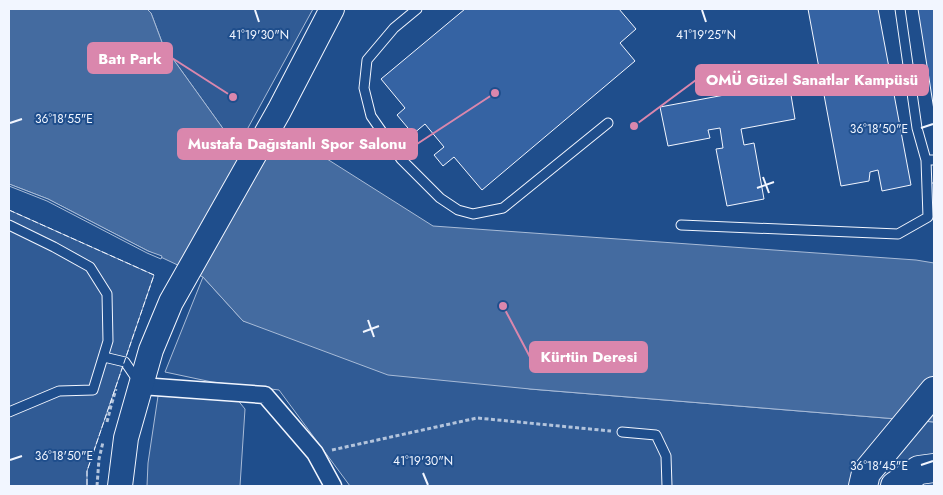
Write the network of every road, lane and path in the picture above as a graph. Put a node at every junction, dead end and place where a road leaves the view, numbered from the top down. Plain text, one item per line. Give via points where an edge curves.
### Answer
1 (332, 9) edge
2 (417, 9) edge
3 (900, 9) edge
4 (608, 123) dead end
5 (930, 160) edge
6 (9, 225) edge
7 (681, 225) dead end
8 (104, 357) junction
9 (141, 386) junction
10 (927, 400) edge
11 (9, 412) edge
12 (622, 432) joint
13 (315, 453) junction
14 (934, 468) edge
15 (120, 486) edge
16 (333, 486) edge
17 (667, 486) edge
18 (863, 486) edge
19 (895, 486) edge

1 - 9 main road via 279,111 171,302 151,350
2 - 4 lane via 394,28 366,60 364,88 371,116 400,159 440,198 458,210 474,214 503,208
3 - 5 lane via 917,128
5 - 7 lane via 928,216 898,234
6 - 8 lane via 90,267 107,294 108,341
8 - 9 lane via 126,362
8 - 11 lane via 93,390 58,391
9 - 13 street via 265,395
9 - 15 main road via 126,438
10 - 18 highway via 866,473
12 - 13 path via 477,418
12 - 17 lane via 656,435 666,456
13 - 16 street
14 - 19 highway via 919,470

